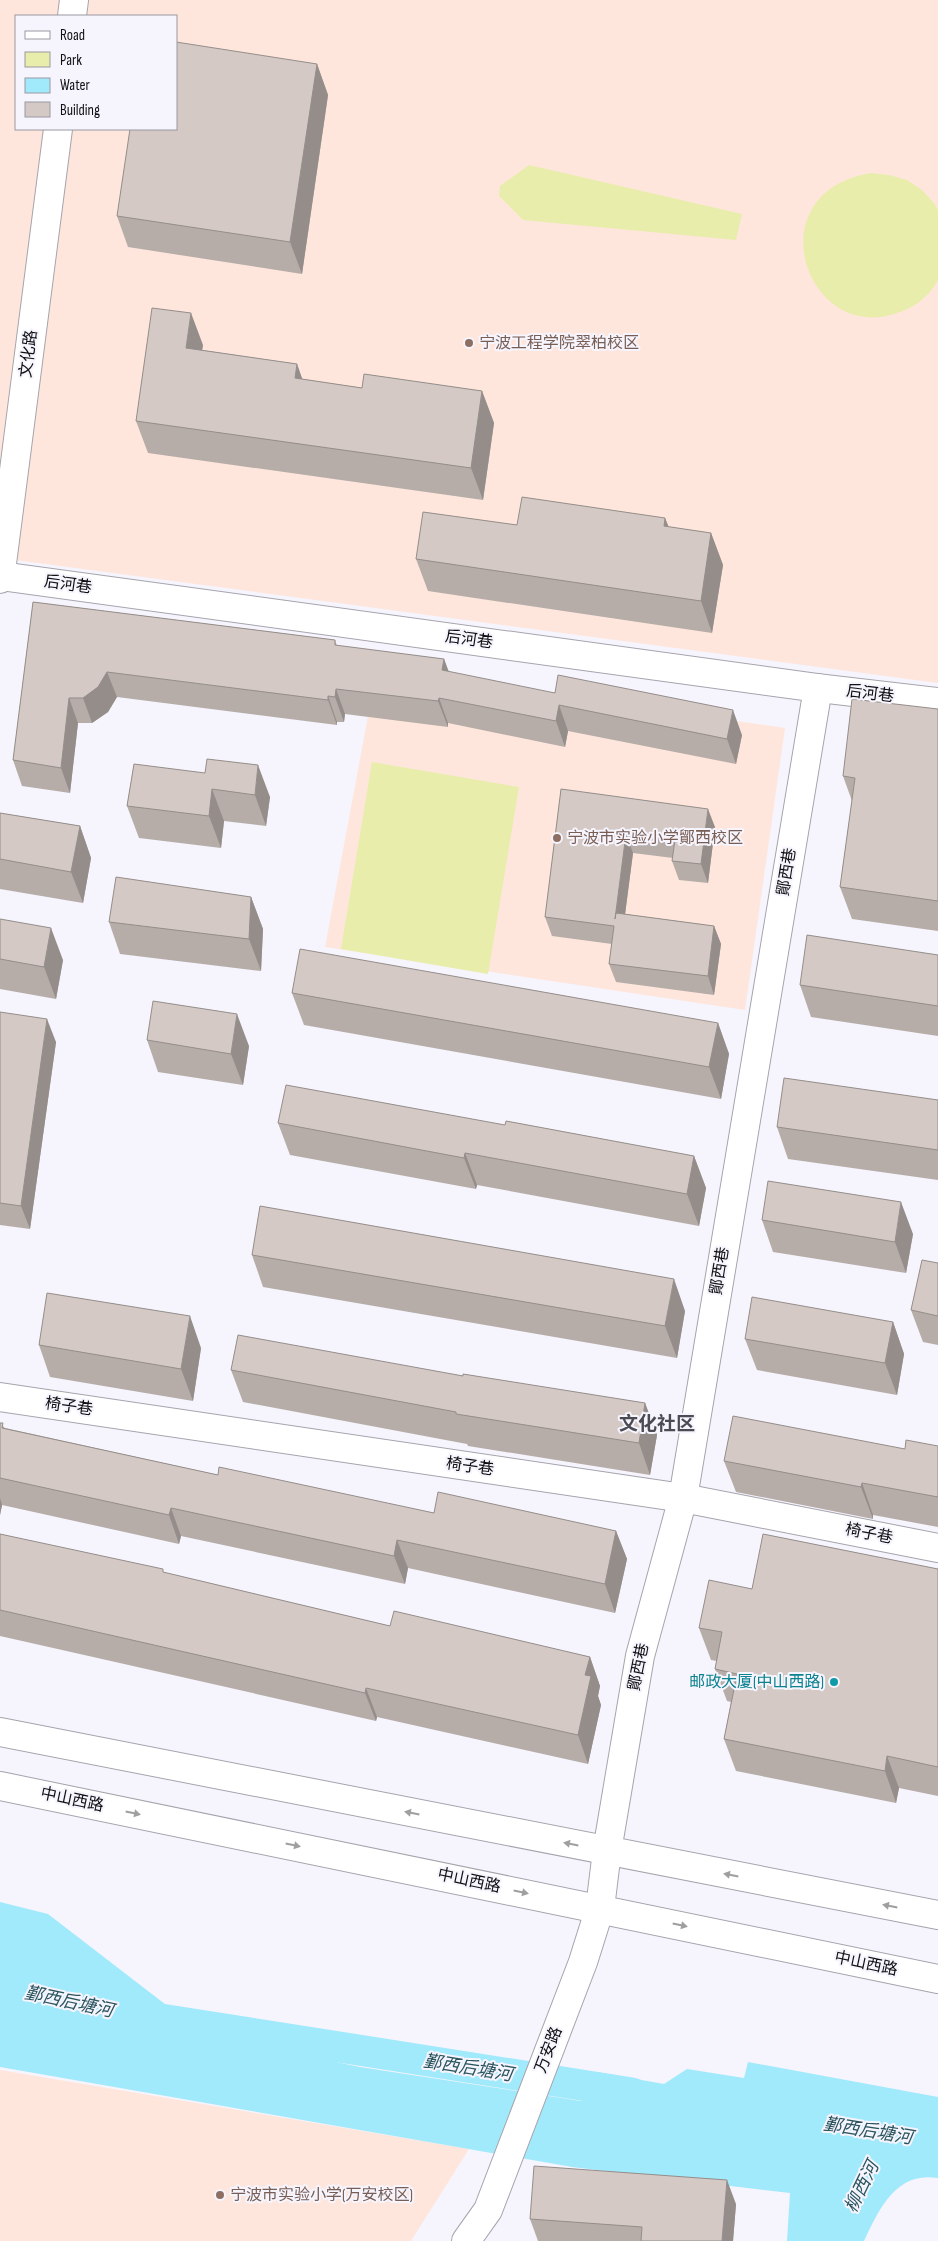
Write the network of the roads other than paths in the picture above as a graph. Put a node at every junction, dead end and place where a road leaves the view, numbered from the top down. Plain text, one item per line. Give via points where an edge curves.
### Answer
1 (74, 0) edge
2 (72, 15) edge
3 (58, 130) edge
4 (0, 578) edge
5 (818, 688) junction
6 (938, 702) edge
7 (0, 1397) edge
8 (683, 1498) junction
9 (938, 1548) edge
10 (0, 1732) edge
11 (0, 1786) edge
12 (607, 1851) junction
13 (600, 1908) junction
14 (938, 1915) edge
15 (938, 1979) edge
16 (466, 2241) edge

1 - 2 street
3 - 4 street, 文化路
4 - 5 street, 后河巷
5 - 6 street, 后河巷
5 - 8 street, 鄮西巷
7 - 8 street, 椅子巷
8 - 9 street, 椅子巷
8 - 12 street, 鄮西巷 via 640,1656
12 -> 10 street
11 -> 13 street, 中山西路
12 - 13 street, 万安路
14 -> 12 street
13 -> 15 street, 中山西路
13 - 16 street, 万安路 via 583,1962 488,2210

